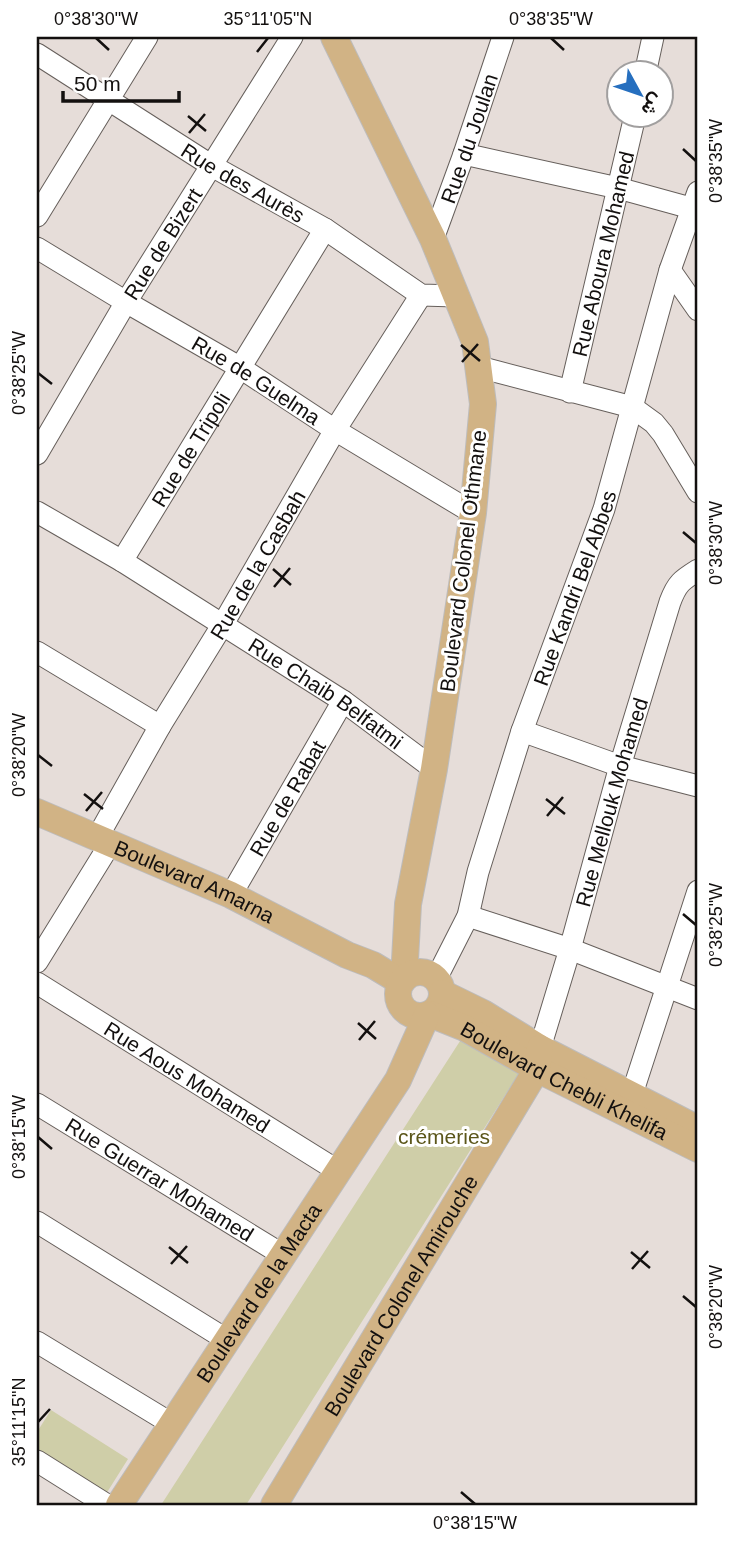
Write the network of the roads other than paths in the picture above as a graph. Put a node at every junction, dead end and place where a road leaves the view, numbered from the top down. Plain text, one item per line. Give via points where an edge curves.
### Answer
1 (147, 37) edge
2 (292, 37) edge
3 (334, 37) edge
4 (503, 37) edge
5 (653, 37) edge
6 (37, 54) edge
7 (648, 60) edge
8 (108, 99) junction
9 (632, 130) edge
10 (464, 154) junction
11 (212, 166) junction
12 (618, 188) junction
13 (696, 203) edge
14 (37, 216) edge
15 (325, 229) junction
16 (433, 239) junction
17 (37, 248) edge
18 (670, 270) junction
19 (421, 295) junction
20 (456, 296) junction
21 (126, 302) junction
22 (698, 310) edge
23 (239, 367) junction
24 (479, 367) junction
25 (570, 391) junction
26 (632, 407) junction
27 (335, 430) junction
28 (37, 454) edge
29 (698, 492) edge
30 (37, 512) edge
31 (473, 513) junction
32 (122, 561) junction
33 (698, 570) edge
34 (223, 624) junction
35 (37, 652) edge
36 (343, 701) junction
37 (160, 726) junction
38 (522, 732) junction
39 (620, 766) junction
40 (434, 769) junction
41 (698, 786) edge
42 (37, 812) edge
43 (104, 841) junction
44 (698, 891) edge
45 (230, 895) junction
46 (468, 916) junction
47 (570, 949) junction
48 (37, 962) edge
49 (37, 983) edge
50 (667, 988) junction
51 (418, 994) junction
52 (698, 999) edge
53 (539, 1058) junction
54 (398, 1080) joint
55 (632, 1094) junction
56 (37, 1104) edge
57 (698, 1129) edge
58 (698, 1149) edge
59 (338, 1171) junction
60 (37, 1222) edge
61 (283, 1255) junction
62 (227, 1340) junction
63 (37, 1342) edge
64 (172, 1424) junction
65 (37, 1461) edge
66 (107, 1505) edge
67 (119, 1505) edge
68 (274, 1505) edge

1 - 8 street
2 - 11 street, Rue de Bizert
3 - 16 main road, Boulevard Colonel Othmane
4 - 10 street, Rue du Joulan
5 - 7 street
6 - 8 street, Rue des Aurès
8 - 11 street, Rue des Aurès
8 - 14 street
9 - 12 street, Rue Aboura Mohamed
10 - 12 street
10 - 16 street, Rue du Joulan
11 - 15 street, Rue des Aurès
11 - 21 street, Rue de Bizert
12 - 13 street
12 - 25 street, Rue Aboura Mohamed
13 - 18 street, Rue Kandri Bel Abbes
15 - 19 street, Rue des Aurès
15 - 23 street, Rue de Tripoli
16 - 20 main road, Boulevard Colonel Othmane
17 - 21 street, Rue de Guelma
18 - 22 street
18 - 26 street, Rue Kandri Bel Abbes
19 - 20 street
19 - 27 street, Rue de la Casbah
20 - 24 main road, Boulevard Colonel Othmane via 475,342
21 - 23 street, Rue de Guelma
21 - 28 street, Rue de Bizert
23 - 27 street, Rue de Guelma
23 - 32 street, Rue de Tripoli
24 - 25 street
24 - 31 main road, Boulevard Colonel Othmane via 483,404
25 - 26 street
26 - 29 street via 663,434
26 - 38 street, Rue Kandri Bel Abbes via 604,509
27 - 31 street, Rue de Guelma
27 - 34 street, Rue de la Casbah
30 - 32 street, Rue Chaib Belfatmi
31 - 40 main road, Boulevard Colonel Othmane
32 - 34 street, Rue Chaib Belfatmi
33 - 39 street, Rue Mellouk Mohamed via 675,588
34 - 36 street, Rue Chaib Belfatmi
34 - 37 street, Rue de la Casbah
35 - 37 street
36 - 40 street, Rue Chaib Belfatmi
36 - 45 street, Rue de Rabat
37 - 43 street, Rue de la Casbah
38 - 39 street
38 - 46 street, Rue Kandri Bel Abbes
39 - 41 street
39 - 47 street, Rue Mellouk Mohamed
40 - 51 main road, Boulevard Colonel Othmane via 408,904
42 - 43 main road, Boulevard Amarna
43 - 45 main road, Boulevard Amarna
43 - 48 street, Rue de la Casbah
44 - 50 street
45 - 51 main road, Boulevard Amarna via 373,965
46 - 47 street
46 - 51 street, Rue Kandri Bel Abbes
47 - 50 street
47 - 53 street, Rue Mellouk Mohamed
49 - 59 street, Rue Aous Mohamed
50 - 52 street
50 - 55 street
51 - 53 main road, Boulevard Amarna via 483,1013
51 - 54 main road, Boulevard Colonel Othmane
53 - 55 main road
53 - 58 main road, Boulevard Chebli Khelifa
53 - 68 main road, Boulevard Colonel Amirouche
54 - 59 main road, Boulevard de la Macta
55 - 57 main road
56 - 61 street, Rue Guerrar Mohamed
59 - 61 main road, Boulevard de la Macta
60 - 62 street
61 - 62 main road, Boulevard de la Macta
62 - 64 main road, Boulevard de la Macta
63 - 64 street
64 - 67 main road, Boulevard de la Macta
65 - 66 street

